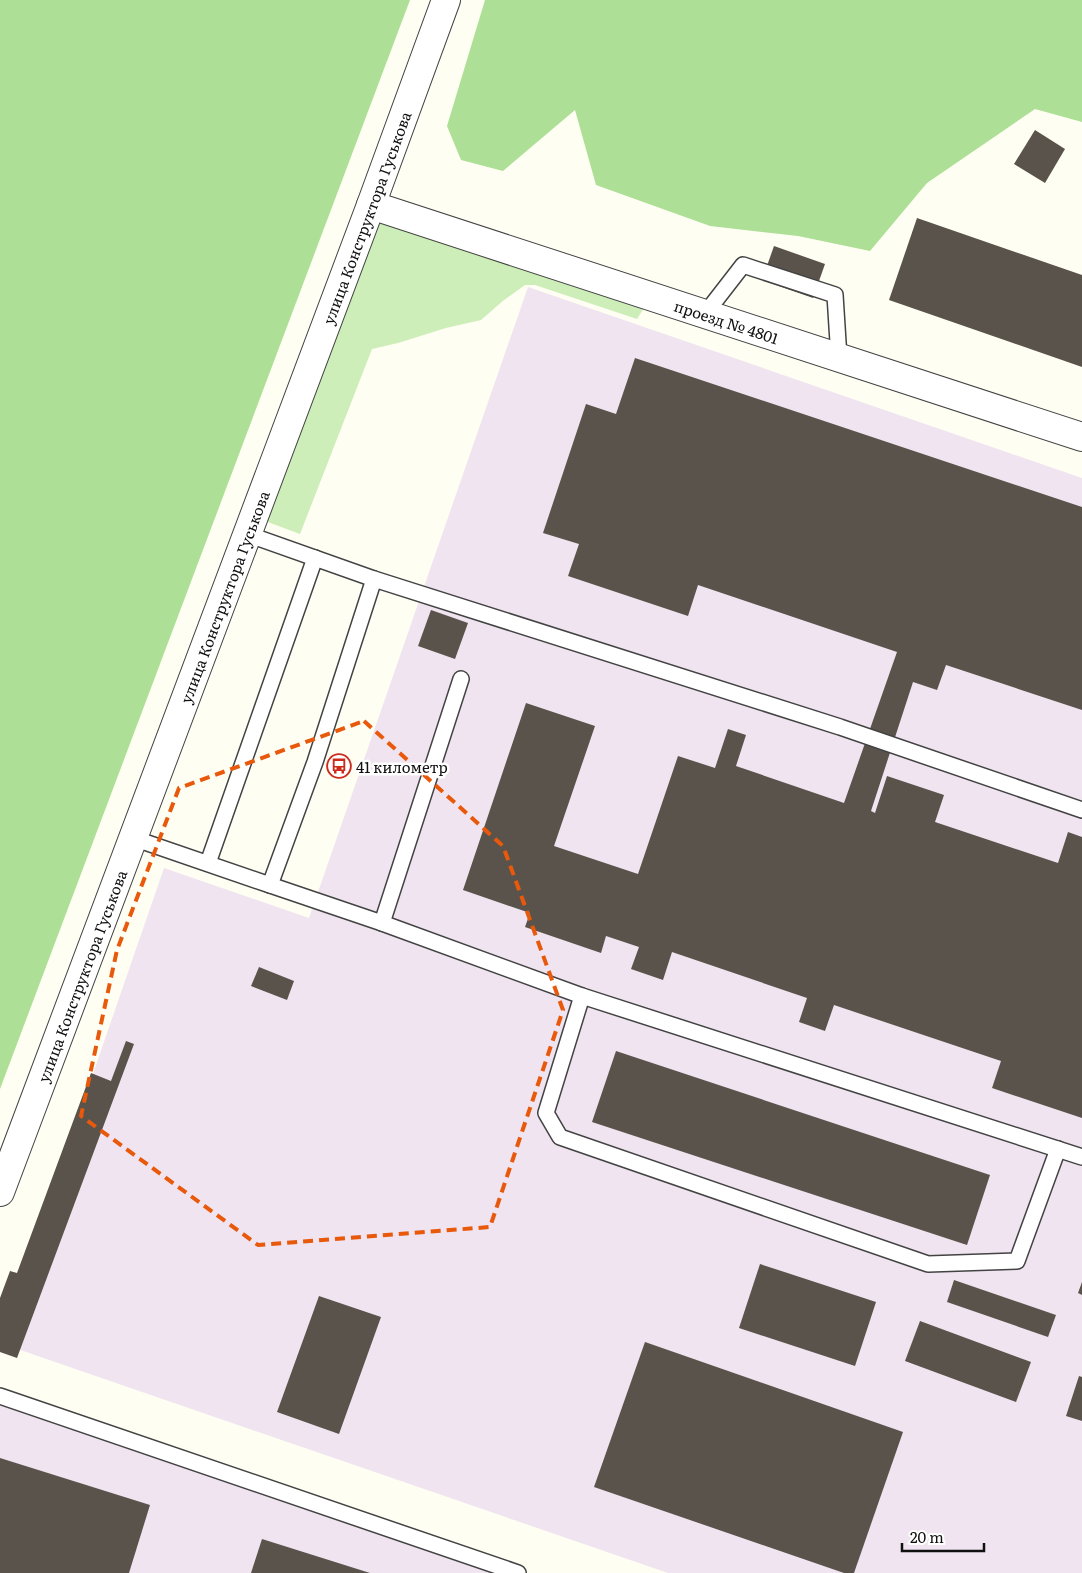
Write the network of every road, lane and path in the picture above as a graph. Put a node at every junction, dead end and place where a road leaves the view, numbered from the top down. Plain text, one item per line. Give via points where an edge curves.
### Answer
1 (446, 0) edge
2 (371, 205) junction
3 (705, 314) junction
4 (839, 358) junction
5 (1082, 437) edge
6 (248, 534) junction
7 (315, 558) junction
8 (374, 579) junction
9 (461, 679) dead end
10 (1082, 810) edge
11 (133, 838) junction
12 (208, 863) junction
13 (270, 885) junction
14 (382, 923) junction
15 (582, 996) junction
16 (1058, 1149) junction
17 (1082, 1157) edge
18 (0, 1192) edge
19 (0, 1396) edge
20 (518, 1573) edge

1 - 2 street, улица Конструктора Гуськова
2 - 3 street, проезд № 4801
2 - 6 street, улица Конструктора Гуськова
3 - 4 street, проезд № 4801
3 - 4 lane via 742,265 835,295
4 - 5 street, проезд № 4801
6 - 7 lane
6 - 11 street, улица Конструктора Гуськова
7 - 8 lane
7 - 12 lane
8 - 10 lane via 840,727
8 - 13 lane via 315,762
9 - 14 lane
11 - 12 lane
11 - 18 street, улица Конструктора Гуськова
12 - 13 lane
13 - 14 lane
14 - 15 lane
15 - 16 lane
15 - 16 lane via 546,1114 560,1137 928,1264 1018,1261
16 - 17 lane
19 - 20 lane

